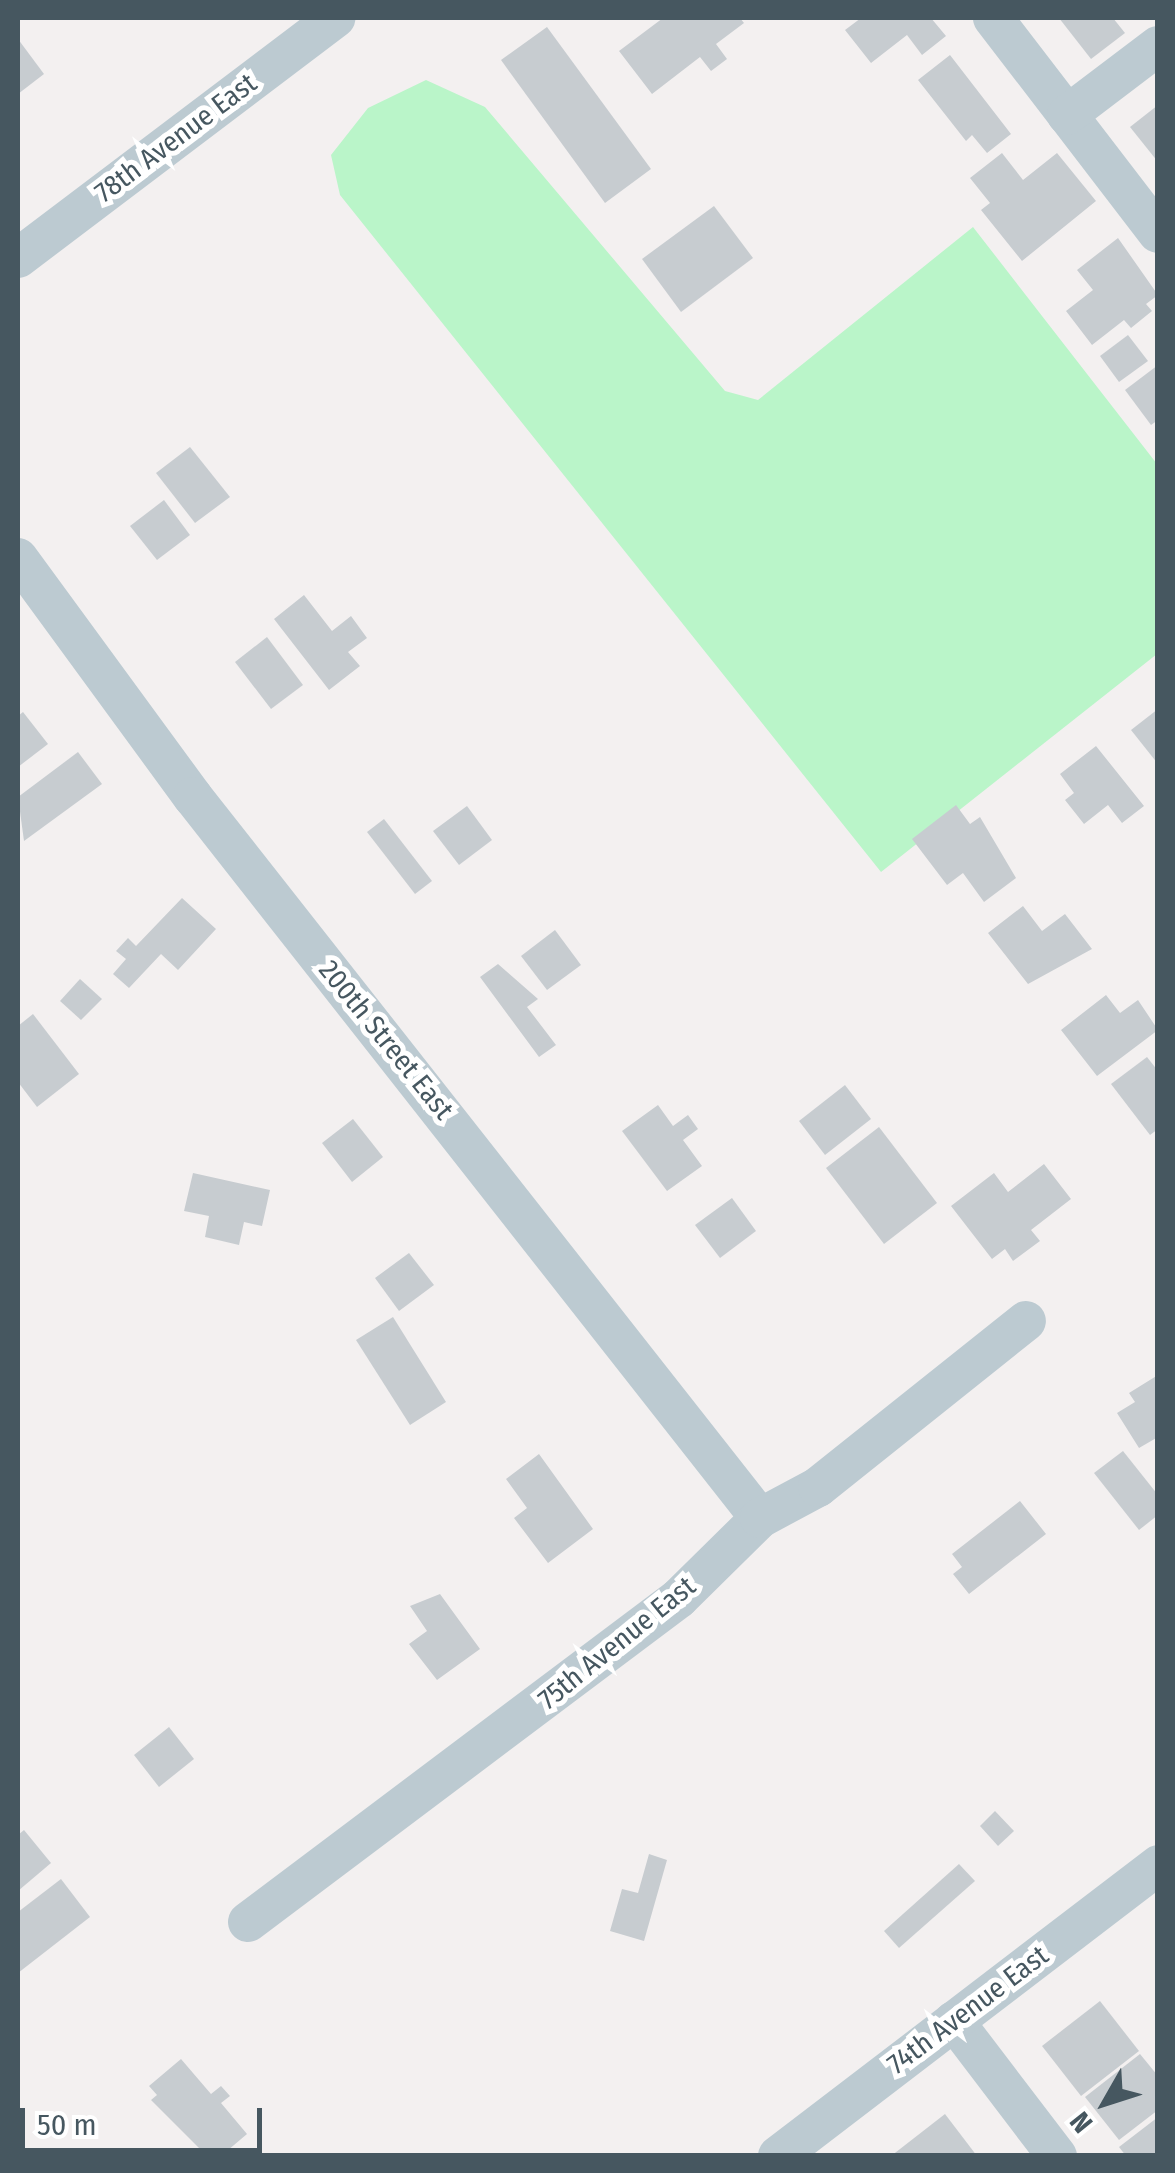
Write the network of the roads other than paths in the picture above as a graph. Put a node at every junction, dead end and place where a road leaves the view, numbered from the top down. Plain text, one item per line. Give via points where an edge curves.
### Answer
1 (335, 18) edge
2 (993, 18) edge
3 (1158, 46) edge
4 (1067, 114) junction
5 (1158, 233) edge
6 (18, 258) edge
7 (18, 558) edge
8 (1026, 1321) dead end
9 (760, 1518) junction
10 (1158, 1866) edge
11 (248, 1922) dead end
12 (954, 2021) junction
13 (778, 2156) edge
14 (1057, 2156) edge

1 - 6 street, 78th Avenue East
2 - 4 street
3 - 4 street
4 - 5 street
7 - 9 street, 200th Street East via 193,797
8 - 9 street, 75th Avenue East via 818,1487
9 - 11 street, 75th Avenue East via 679,1598
10 - 12 street, 74th Avenue East
12 - 13 street, 74th Avenue East
12 - 14 street

